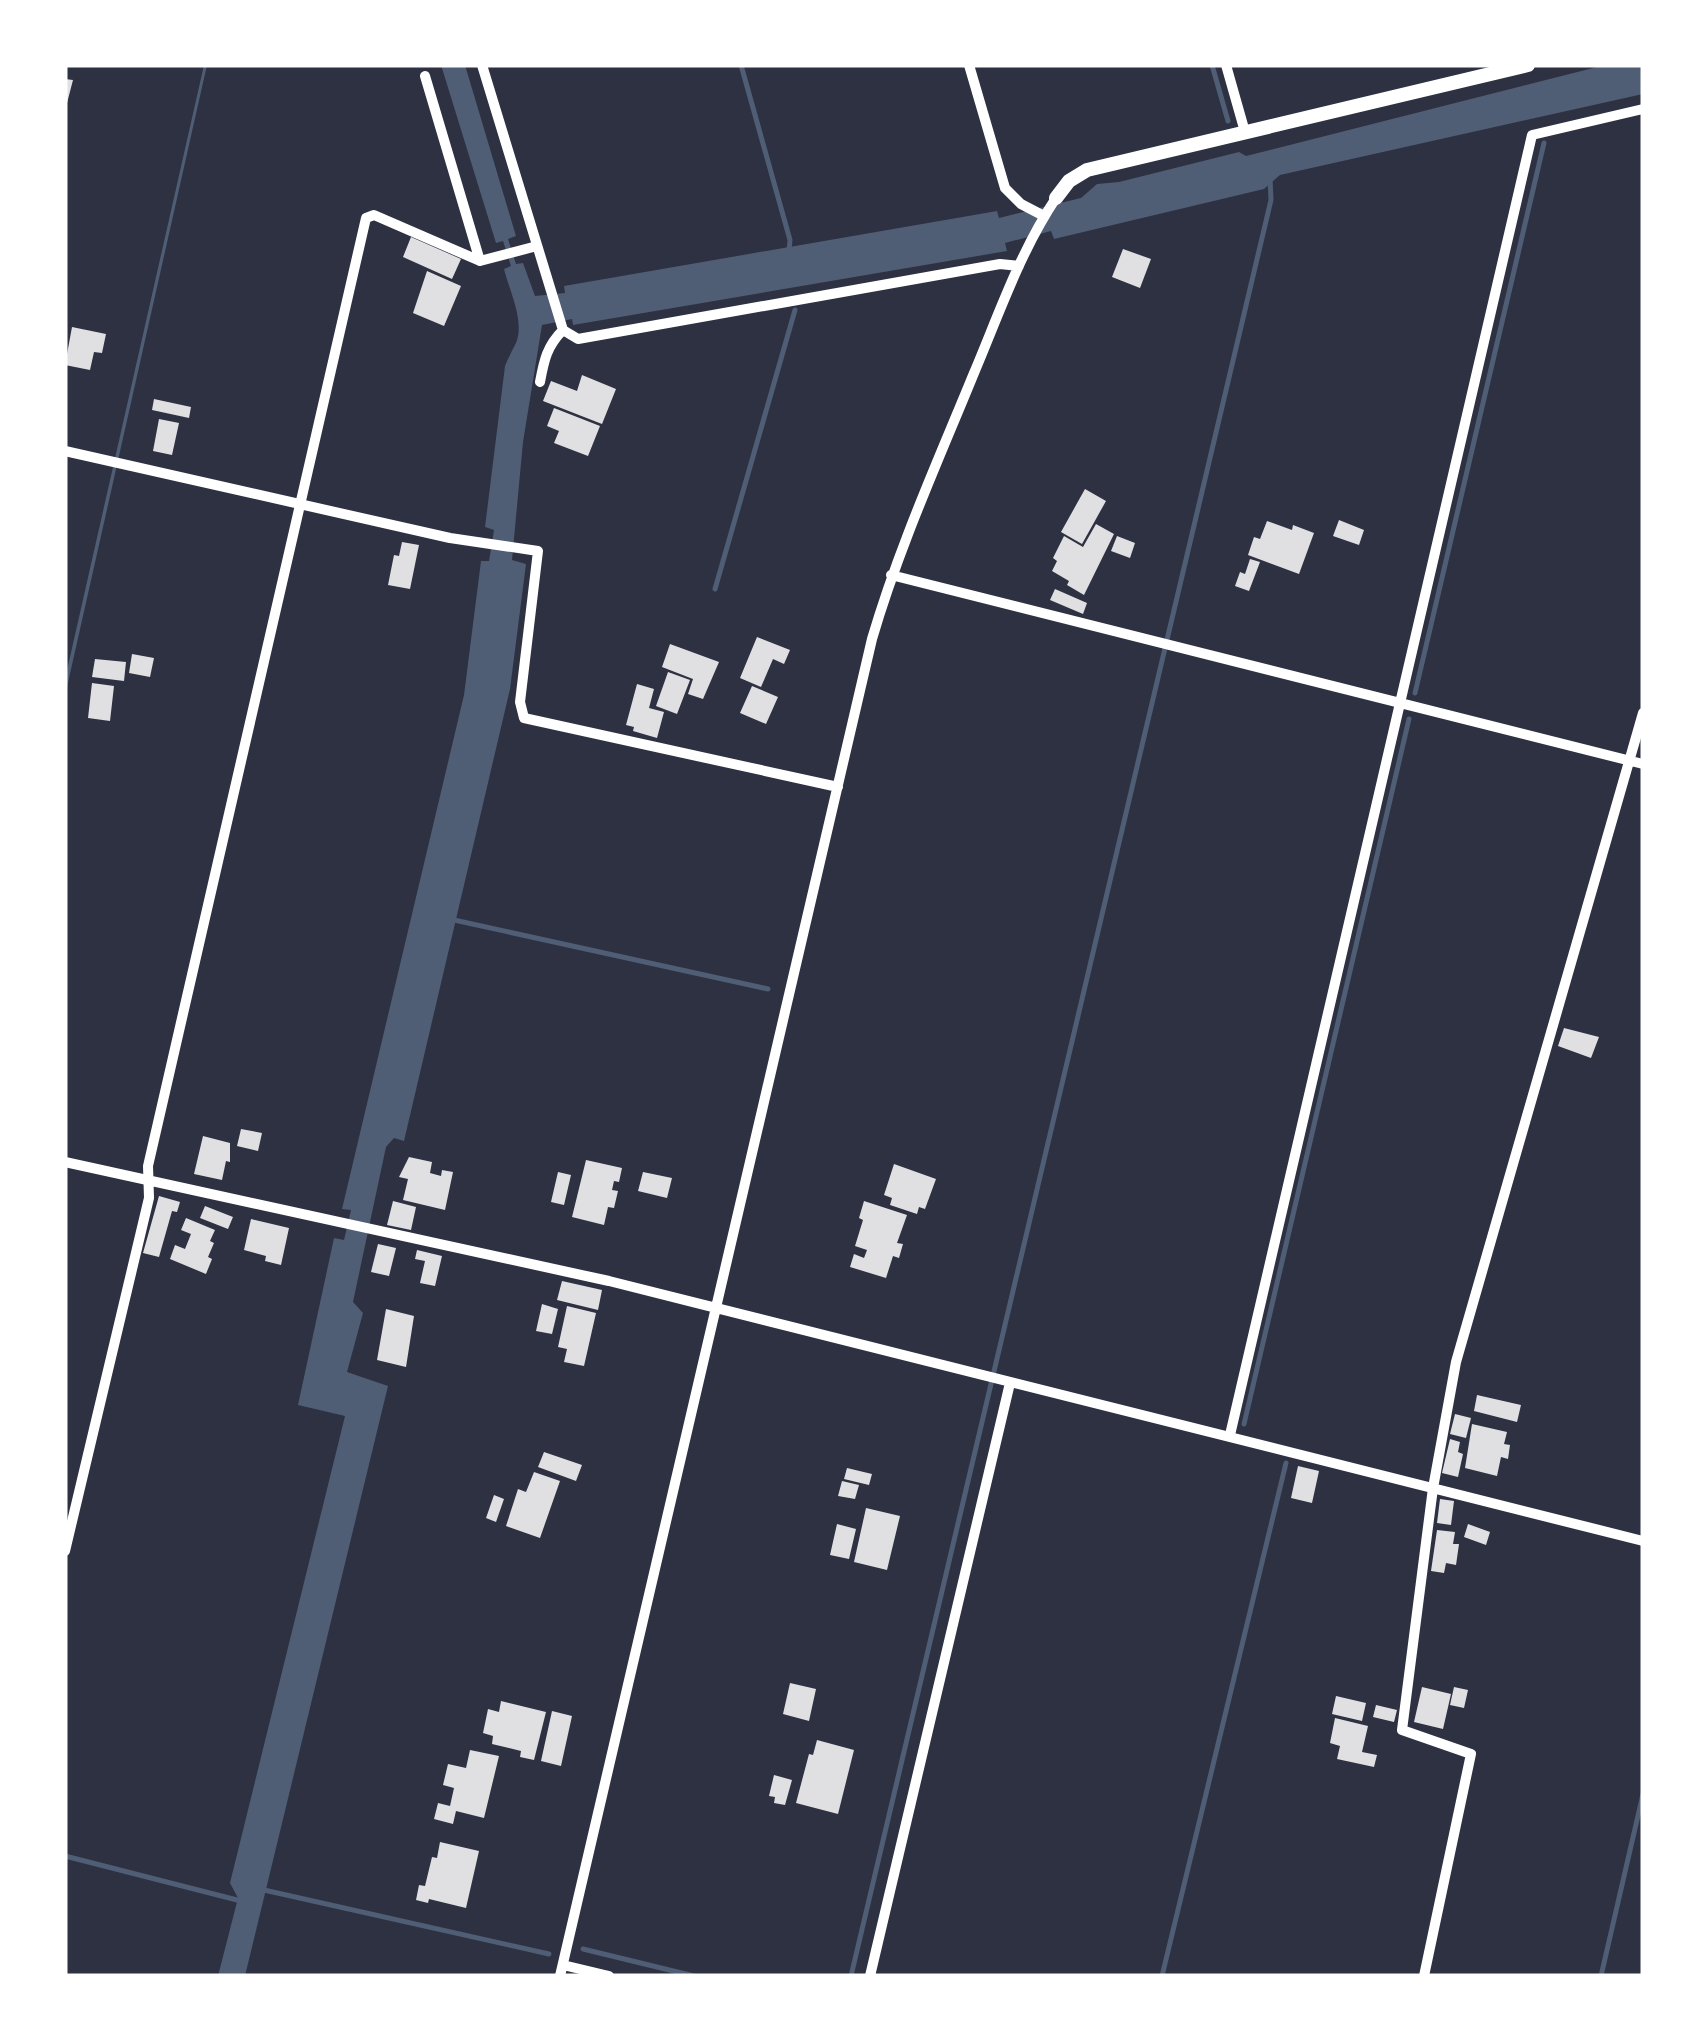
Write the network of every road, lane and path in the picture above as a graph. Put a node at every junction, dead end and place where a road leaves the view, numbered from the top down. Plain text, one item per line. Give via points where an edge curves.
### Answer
1 (482, 65) edge
2 (969, 65) edge
3 (1226, 65) edge
4 (1528, 65) edge
5 (425, 76) dead end
6 (1643, 109) edge
7 (1245, 132) junction
8 (1056, 198) joint
9 (1044, 216) junction
10 (537, 246) junction
11 (480, 261) junction
12 (1019, 266) junction
13 (562, 327) junction
14 (540, 382) dead end
15 (65, 451) edge
16 (302, 505) junction
17 (891, 575) junction
18 (1400, 703) junction
19 (1643, 713) edge
20 (1629, 760) junction
21 (1643, 764) edge
22 (838, 787) junction
23 (65, 1162) edge
24 (149, 1183) junction
25 (716, 1308) junction
26 (1005, 1382) junction
27 (1230, 1436) junction
28 (1433, 1488) junction
29 (1643, 1541) edge
30 (65, 1551) edge
31 (561, 1971) edge
32 (609, 1976) edge
33 (870, 1976) edge
34 (1424, 1976) edge

1 - 10 street
2 - 9 street via 1005,188
3 - 7 street
4 - 7 street
5 - 11 street
6 - 18 street via 1532,135
7 - 8 street via 1088,170
8 - 9 street
9 - 12 street
10 - 11 street
10 - 13 street
11 - 16 street via 374,215 366,218
12 - 13 street via 1000,264 578,339
12 - 17 street
13 - 14 street via 545,355
15 - 16 street
16 - 22 street via 538,550 520,702 524,718
16 - 24 street
17 - 18 street
17 - 22 street
18 - 20 street
18 - 27 street
19 - 20 street
20 - 21 street
20 - 28 street via 1456,1362
22 - 25 street
23 - 24 street
24 - 25 street
24 - 30 street
25 - 26 street
25 - 31 street
26 - 27 street
26 - 33 street
27 - 28 street
28 - 29 street
28 - 34 street via 1402,1730 1471,1754
31 - 32 street

